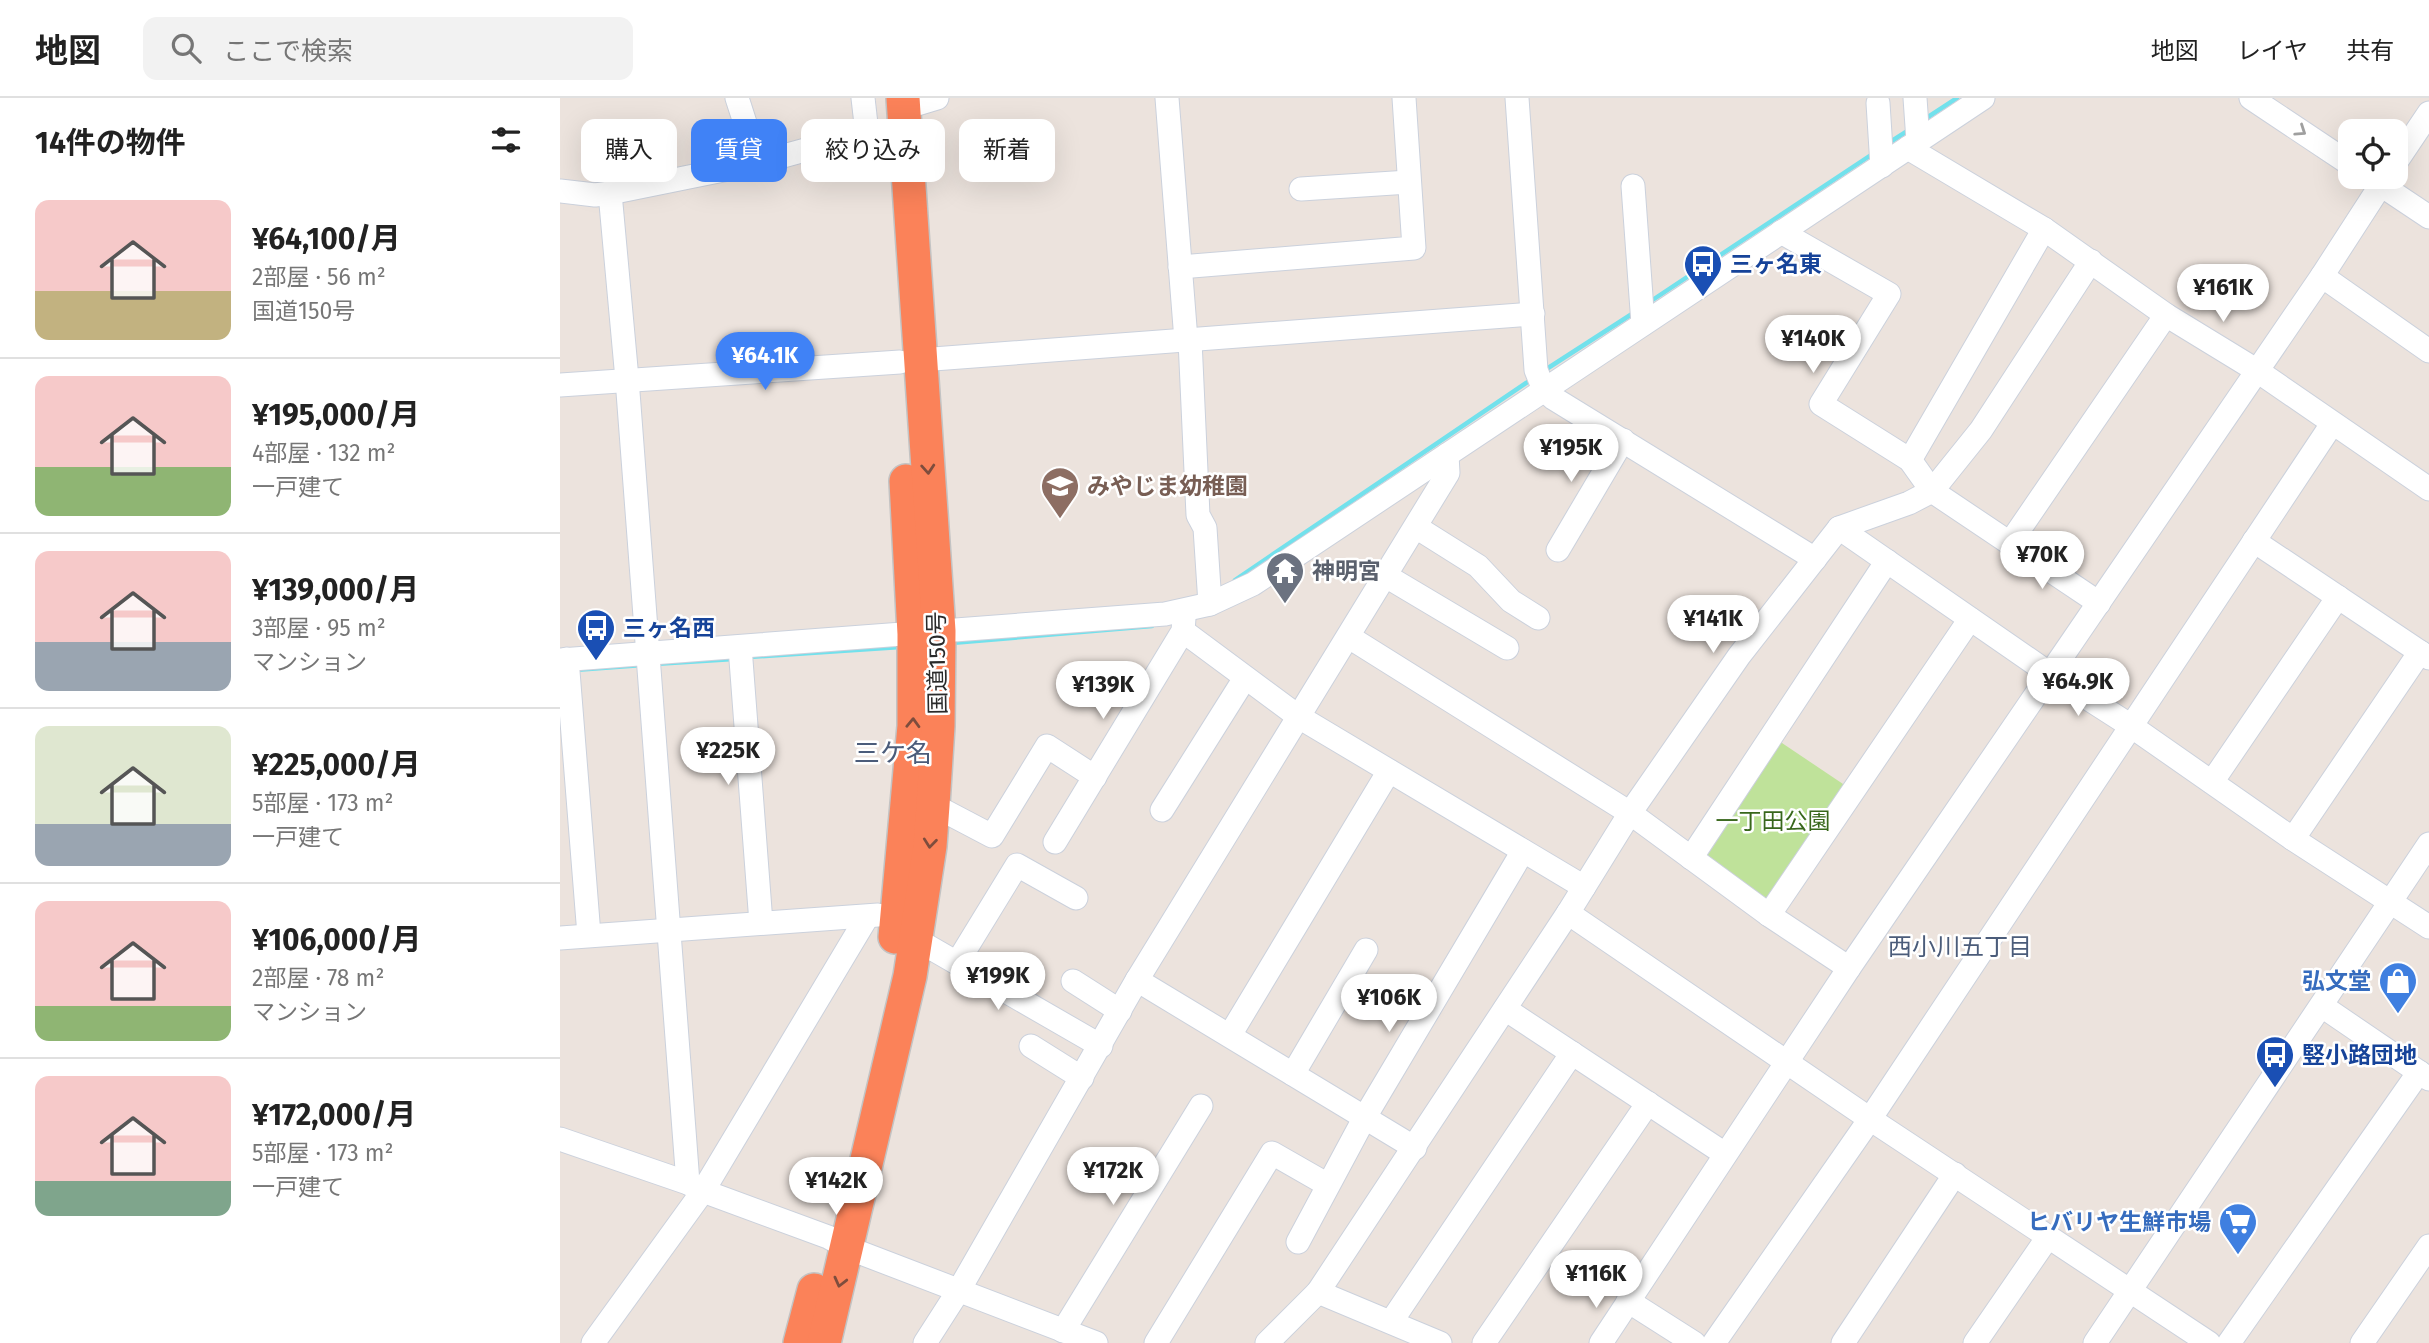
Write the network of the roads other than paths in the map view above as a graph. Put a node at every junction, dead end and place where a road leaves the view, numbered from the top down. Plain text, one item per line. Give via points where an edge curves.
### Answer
1 (737, 98) edge
2 (863, 98) edge
3 (1167, 98) edge
4 (1404, 98) edge
5 (1517, 98) edge
6 (1915, 98) edge
7 (1983, 98) edge
8 (2251, 98) edge
9 (1878, 103) dead end
10 (904, 109) edge
11 (2429, 113) edge
12 (744, 119) edge
13 (1913, 144) junction
14 (2408, 144) edge
15 (787, 152) edge
16 (2338, 156) edge
17 (1882, 166) junction
18 (691, 177) edge
19 (1409, 182) junction
20 (1633, 187) dead end
21 (1301, 189) dead end
22 (2373, 189) edge
23 (2392, 189) edge
24 (560, 191) edge
25 (610, 193) junction
26 (2429, 217) edge
27 (2044, 229) junction
28 (1781, 232) junction
29 (2091, 261) junction
30 (1180, 267) junction
31 (2322, 276) junction
32 (1533, 314) junction
33 (2166, 315) junction
34 (1643, 324) junction
35 (1188, 340) junction
36 (2429, 351) edge
37 (910, 361) junction
38 (2256, 370) junction
39 (627, 379) junction
40 (560, 385) edge
41 (1544, 390) junction
42 (2332, 424) junction
43 (1623, 440) junction
44 (1447, 455) junction
45 (1910, 460) junction
46 (2429, 489) edge
47 (1932, 491) junction
48 (1416, 527) junction
49 (1839, 528) junction
50 (2254, 541) junction
51 (2010, 542) junction
52 (1558, 550) dead end
53 (1815, 559) junction
54 (1887, 561) junction
55 (1386, 576) junction
56 (2338, 597) junction
57 (2099, 603) junction
58 (1210, 604) junction
59 (1538, 618) dead end
60 (1970, 619) junction
61 (1184, 621) junction
62 (926, 633) junction
63 (1349, 637) junction
64 (740, 647) junction
65 (1507, 648) dead end
66 (646, 654) junction
67 (2424, 655) edge
68 (564, 660) edge
69 (2050, 674) junction
70 (1245, 678) junction
71 (1299, 717) junction
72 (2131, 726) junction
73 (1389, 771) junction
74 (1095, 777) junction
75 (2212, 782) junction
76 (933, 804) junction
77 (1162, 810) dead end
78 (1630, 813) junction
79 (2293, 839) junction
80 (1055, 842) dead end
81 (2429, 844) edge
82 (1523, 851) junction
83 (1691, 858) junction
84 (1584, 887) junction
85 (1076, 898) dead end
86 (2390, 902) junction
87 (1568, 913) junction
88 (883, 914) junction
89 (1769, 915) junction
90 (761, 923) junction
91 (2429, 927) edge
92 (669, 929) junction
93 (589, 935) junction
94 (560, 938) edge
95 (917, 940) junction
96 (1366, 950) dead end
97 (957, 963) junction
98 (1849, 968) junction
99 (1138, 980) junction
100 (1073, 981) dead end
101 (2322, 1006) junction
102 (1505, 1009) junction
103 (1120, 1011) junction
104 (1230, 1035) junction
105 (1031, 1046) dead end
106 (1101, 1046) junction
107 (1572, 1053) junction
108 (1787, 1062) junction
109 (1293, 1074) junction
110 (2424, 1075) edge
111 (1082, 1078) junction
112 (1648, 1103) junction
113 (1201, 1107) dead end
114 (1365, 1117) junction
115 (1870, 1119) junction
116 (560, 1139) edge
117 (1415, 1148) junction
118 (1725, 1154) junction
119 (1955, 1174) junction
120 (1328, 1185) junction
121 (696, 1187) junction
122 (2048, 1237) junction
123 (1298, 1242) dead end
124 (838, 1243) junction
125 (2429, 1246) edge
126 (959, 1290) junction
127 (2130, 1291) junction
128 (1318, 1292) junction
129 (1629, 1301) junction
130 (1391, 1322) junction
131 (1063, 1331) junction
132 (593, 1343) edge
133 (800, 1343) edge
134 (824, 1343) edge
135 (925, 1343) edge
136 (1096, 1343) edge
137 (1156, 1343) edge
138 (1267, 1343) edge
139 (1440, 1343) edge
140 (1484, 1343) edge
141 (1601, 1343) edge
142 (1694, 1343) edge
143 (1714, 1343) edge
144 (1843, 1343) edge
145 (1975, 1343) edge
146 (2095, 1343) edge
147 (2209, 1343) edge
148 (2229, 1343) edge
149 (2362, 1343) edge

1 - 12 street
2 - 10 street
3 - 30 street
4 - 19 street
5 - 32 street
6 - 13 street
7 - 13 street
8 -> 16 street
9 - 17 street
10 - 15 street
10 - 37 highway, 国道150号
11 - 14 street
13 - 17 street
13 - 27 street
17 - 28 street
18 - 25 street
19 - 21 street
19 - 30 street via 1414,248
20 - 34 street
22 - 31 street
23 - 26 street
24 - 25 street
25 - 39 street
27 - 29 street
27 - 45 street
28 - 34 street
28 - 45 street via 1889,294 1821,404
29 - 33 street
29 - 47 street via 1980,430
30 - 35 street
31 - 36 street
31 - 38 street
32 - 35 street
32 - 41 street via 1536,370
33 - 38 street
33 - 51 street
34 - 41 street
35 - 37 street
35 - 58 street via 1198,514 1205,528
37 - 39 street
37 - 62 highway, 国道150号
38 - 42 street
38 - 57 street
39 - 40 street
39 - 66 street
41 - 43 street
41 - 44 street
42 - 46 street
42 - 50 street
43 - 52 street
43 - 53 street
44 - 48 street via 1448,473
44 - 58 street via 1253,584
45 - 47 street
47 - 49 street
47 - 51 street
48 - 55 street
48 - 59 street via 1478,566 1511,601
49 - 53 street
49 - 54 street
50 - 56 street
50 - 72 street
51 - 57 street
53 - 78 street via 1739,656
54 - 60 street
54 - 83 street
55 - 63 street
55 - 65 street
56 - 67 street
56 - 75 street
57 - 69 street
58 - 61 street
60 - 69 street
60 - 89 street
61 - 62 street
61 - 70 street
61 - 74 street
62 - 64 street
62 - 76 highway, 国道150号 via 938,726
88 -> 62 highway, 国道150号
63 - 71 street
63 - 78 street
64 - 66 street
64 - 90 street
66 - 68 street
66 - 92 street
67 - 79 street
68 - 93 street
69 - 72 street
69 - 98 street
70 - 71 street
70 - 77 street
71 - 73 street
71 - 99 street
72 - 75 street
72 - 115 street
73 - 82 street
73 - 104 street
74 - 76 street via 1047,746 992,836
74 - 80 street
75 - 79 street
76 -> 95 highway, 国道150号
78 - 83 street
78 - 84 street
79 - 86 street
81 - 86 street
82 - 84 street
82 - 114 street
83 - 89 street
84 - 87 street
85 - 97 street via 1017,865
86 - 91 street
86 - 101 street
87 - 102 street
87 - 108 street
88 - 90 street
88 - 121 street
88 - 124 highway, 国道150号 via 890,972
89 - 98 street
90 - 92 street
92 - 93 street
92 - 121 street
93 - 94 street
95 - 97 street
95 - 124 highway, 国道150号
96 - 109 street
97 - 106 street
98 - 108 street
99 - 103 street
99 - 104 street
100 - 103 street
101 - 110 street
101 - 127 street
102 - 107 street
102 - 117 street
103 - 106 street
104 - 109 street
105 - 111 street
106 - 111 street
107 - 112 street
107 - 130 street
108 - 115 street
108 - 118 street
109 - 114 street
110 - 148 street
111 - 126 street
112 - 118 street
112 - 140 street
113 - 131 street
114 - 117 street
114 - 120 street
115 - 119 street
115 - 143 street
116 - 121 street
117 - 128 street
118 - 129 street
119 - 122 street
119 - 144 street
120 - 123 street
120 - 137 street via 1272,1153
121 - 124 street
121 - 132 street
122 - 127 street
122 - 145 street
124 - 126 street
124 - 133 highway, 国道150号
124 -> 134 highway, 国道150号
125 - 149 street
126 - 131 street
126 - 135 street
127 - 146 street
127 - 147 street
128 - 130 street
128 - 138 street
129 - 141 street
129 - 142 street
130 - 139 street
131 - 136 street

